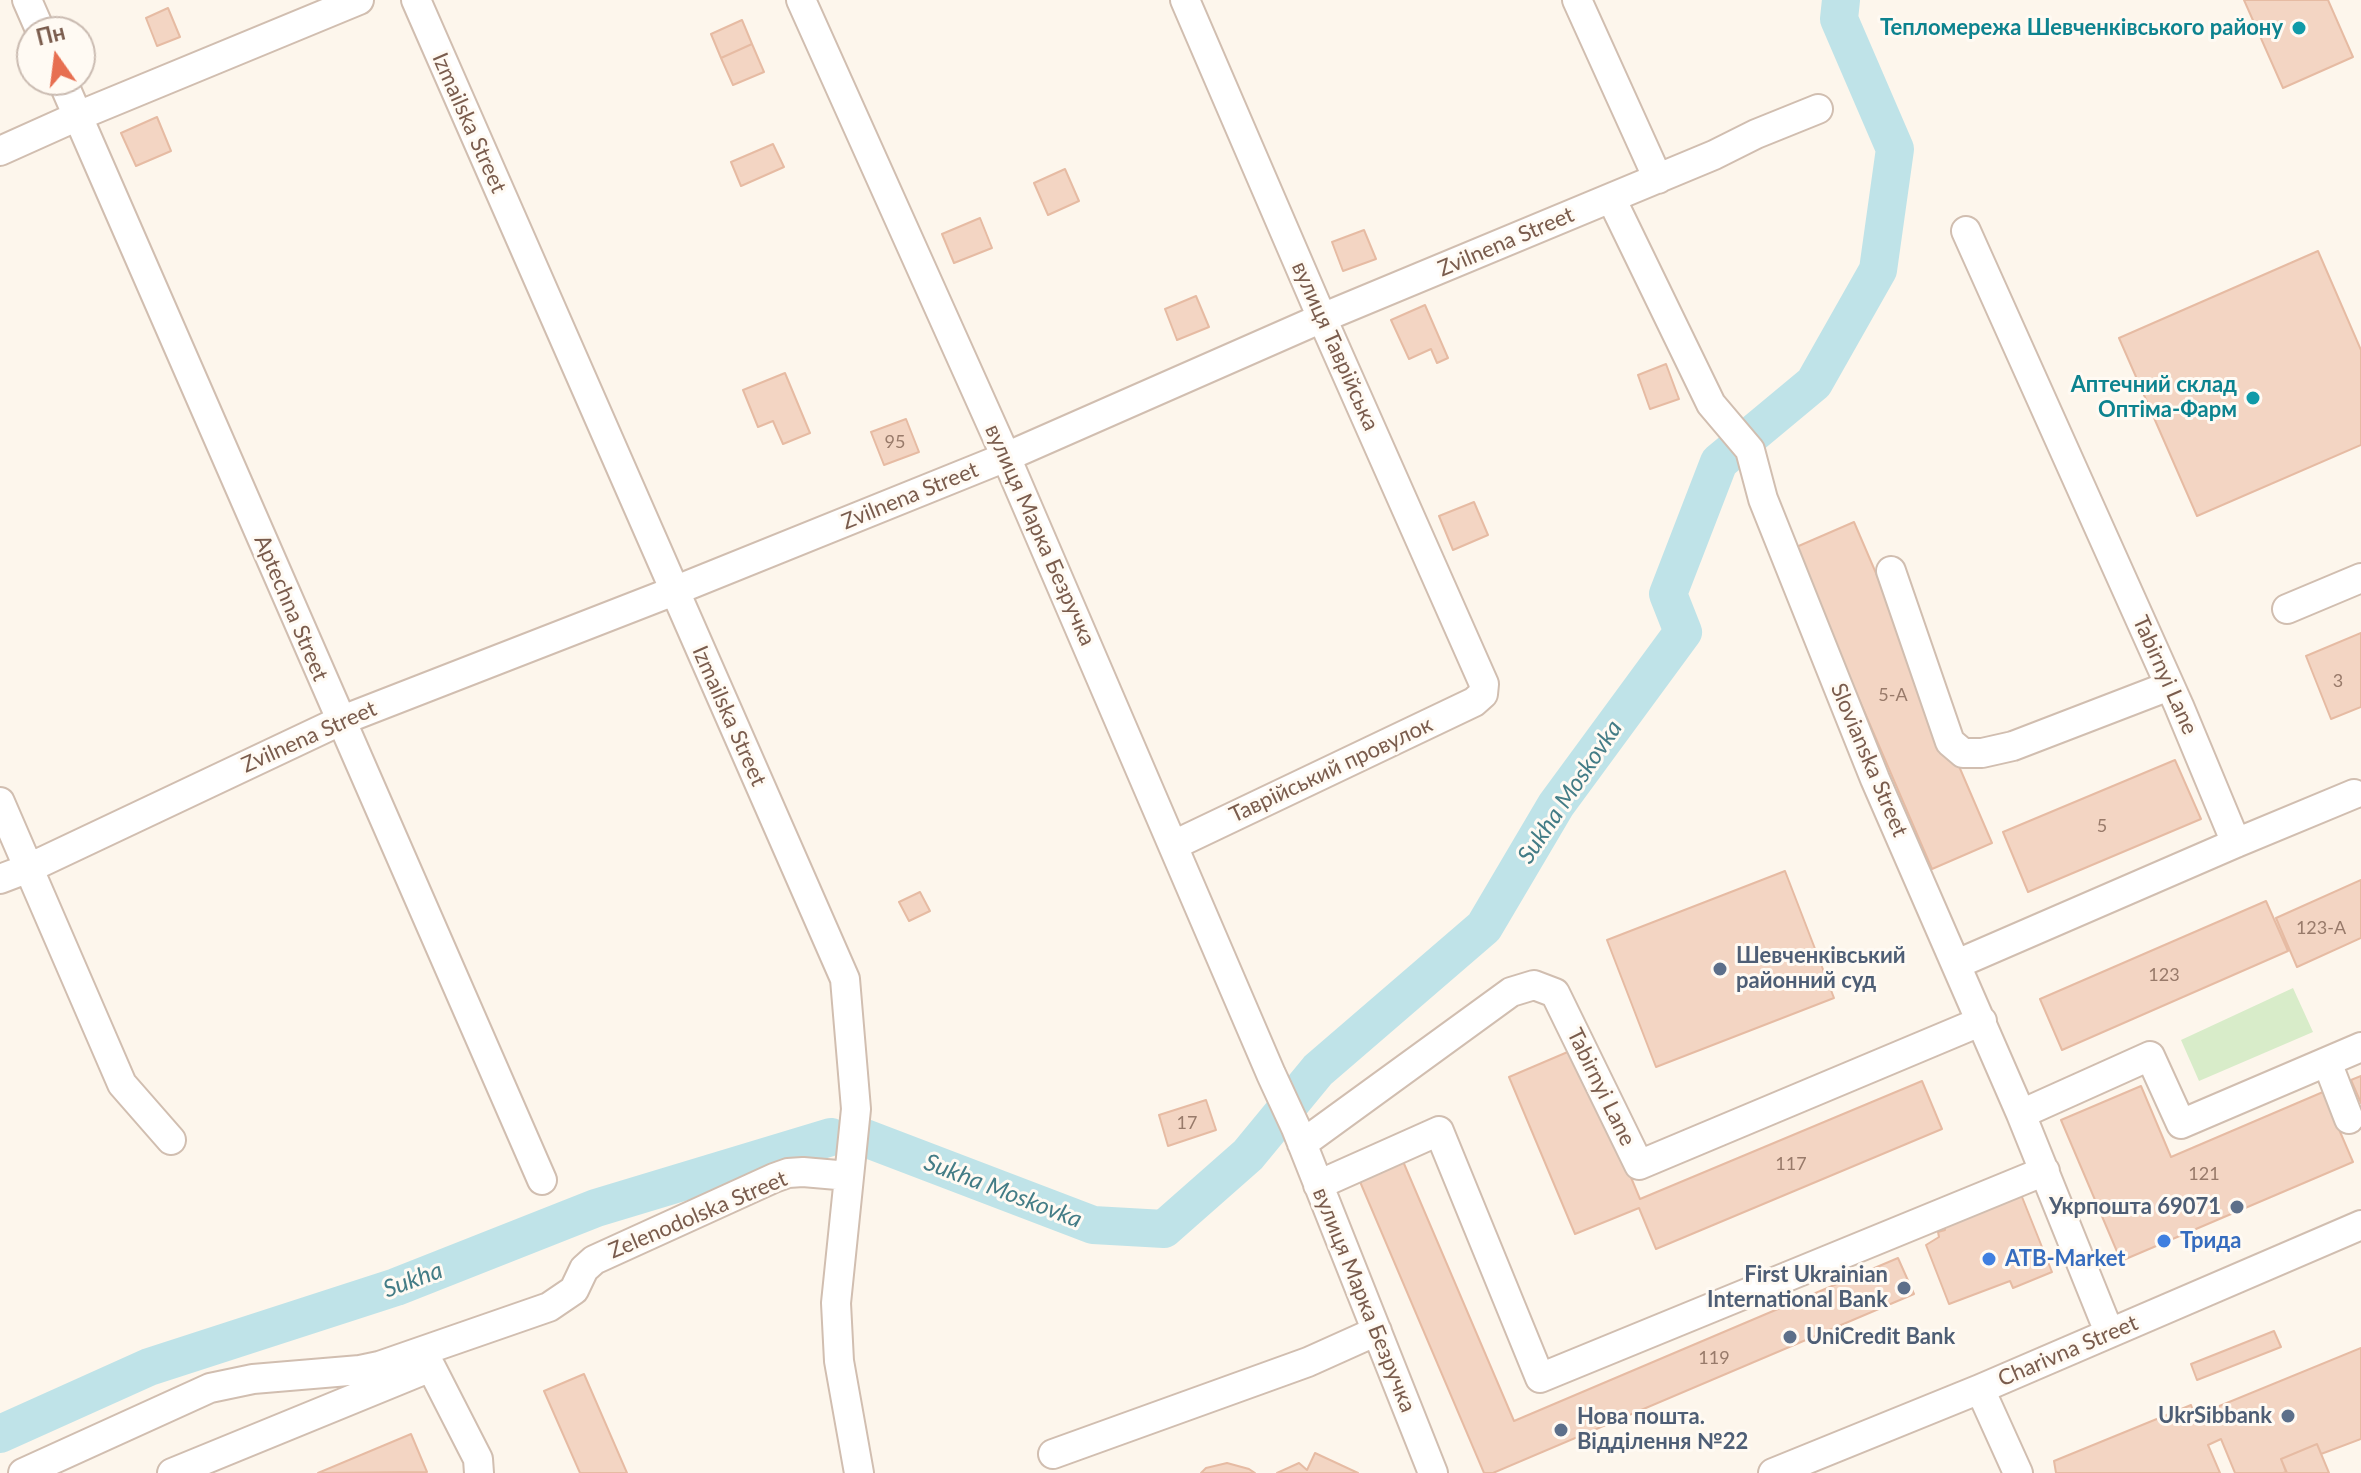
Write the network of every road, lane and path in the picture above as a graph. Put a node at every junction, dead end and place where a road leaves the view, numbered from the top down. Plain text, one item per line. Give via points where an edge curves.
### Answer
1 (359, 0) edge
2 (416, 0) edge
3 (801, 0) edge
4 (1185, 0) edge
5 (1577, 0) edge
6 (69, 96) edge
7 (1818, 109) dead end
8 (78, 116) junction
9 (0, 151) edge
10 (1658, 179) junction
11 (1611, 198) junction
12 (1966, 231) dead end
13 (1322, 318) junction
14 (1006, 457) junction
15 (1891, 571) dead end
16 (2361, 578) edge
17 (674, 591) junction
18 (2287, 609) dead end
19 (2169, 686) junction
20 (1484, 691) joint
21 (340, 721) junction
22 (2354, 794) dead end
23 (0, 802) edge
24 (2236, 843) junction
25 (1174, 845) junction
26 (29, 868) junction
27 (0, 879) edge
28 (1957, 964) junction
29 (1982, 1021) junction
30 (2361, 1047) edge
31 (2327, 1062) junction
32 (2021, 1114) junction
33 (2349, 1119) dead end
34 (1299, 1136) junction
35 (171, 1140) dead end
36 (2045, 1171) junction
37 (849, 1176) junction
38 (542, 1180) dead end
39 (1318, 1185) junction
40 (2361, 1225) edge
41 (1377, 1331) junction
42 (2109, 1332) junction
43 (428, 1358) junction
44 (1980, 1389) junction
45 (1053, 1454) dead end
46 (859, 1472) edge
47 (23, 1473) edge
48 (172, 1473) edge
49 (479, 1473) edge
50 (1433, 1473) edge
51 (1773, 1473) edge
52 (2018, 1473) edge

1 - 8 street
2 - 17 street, Izmailska Street
3 - 14 street, вулиця Марка Безручка
4 - 13 street, вулиця Таврійська
5 - 10 street
6 - 8 street, Aptechna Street
7 - 10 street, Zvilnena Street
8 - 9 street
8 - 21 street, Aptechna Street
10 - 11 street, Zvilnena Street
11 - 13 street, Zvilnena Street
11 - 28 street, Slovianska Street via 1711,404 1742,441 1875,779
12 - 19 street, Tabirnyi Lane
13 - 14 street, Zvilnena Street
13 - 20 street, вулиця Таврійська
14 - 17 street, Zvilnena Street
14 - 25 street, вулиця Марка Безручка
15 - 19 street via 1950,742 1963,753 2013,746
16 - 18 street
17 - 21 street, Zvilnena Street
17 - 37 street, Izmailska Street via 845,979 856,1109
19 - 24 street, Tabirnyi Lane
20 - 25 street, Таврійський провулок via 1474,702
21 - 26 street, Zvilnena Street
21 - 38 street, Aptechna Street
22 - 24 street
23 - 26 street
24 - 28 street
25 - 34 street, вулиця Марка Безручка
26 - 27 street, Zvilnena Street
26 - 35 street via 122,1084
28 - 29 street, Slovianska Street
29 - 32 street, Slovianska Street
29 - 34 street, Tabirnyi Lane via 1639,1165 1555,993 1534,985 1511,992
30 - 31 street
31 - 32 street via 2181,1124 2150,1056
31 - 33 street
32 - 36 street, Slovianska Street
34 - 39 street, вулиця Марка Безручка
36 - 39 street via 1540,1378 1439,1131
36 - 42 street, Slovianska Street
37 - 43 street, Zelenodolska Street via 803,1172 774,1178 594,1260 574,1290 549,1307
37 - 46 street, Izmailska Street via 836,1303 839,1361
39 - 41 street, вулиця Марка Безручка
40 - 42 street, Charivna Street
41 - 45 street via 1308,1362
41 - 50 street, вулиця Марка Безручка
42 - 44 street, Charivna Street
43 - 47 street, Zelenodolska Street via 210,1388
43 - 48 street
43 - 49 street via 478,1459
44 - 51 street, Charivna Street
44 - 52 street

